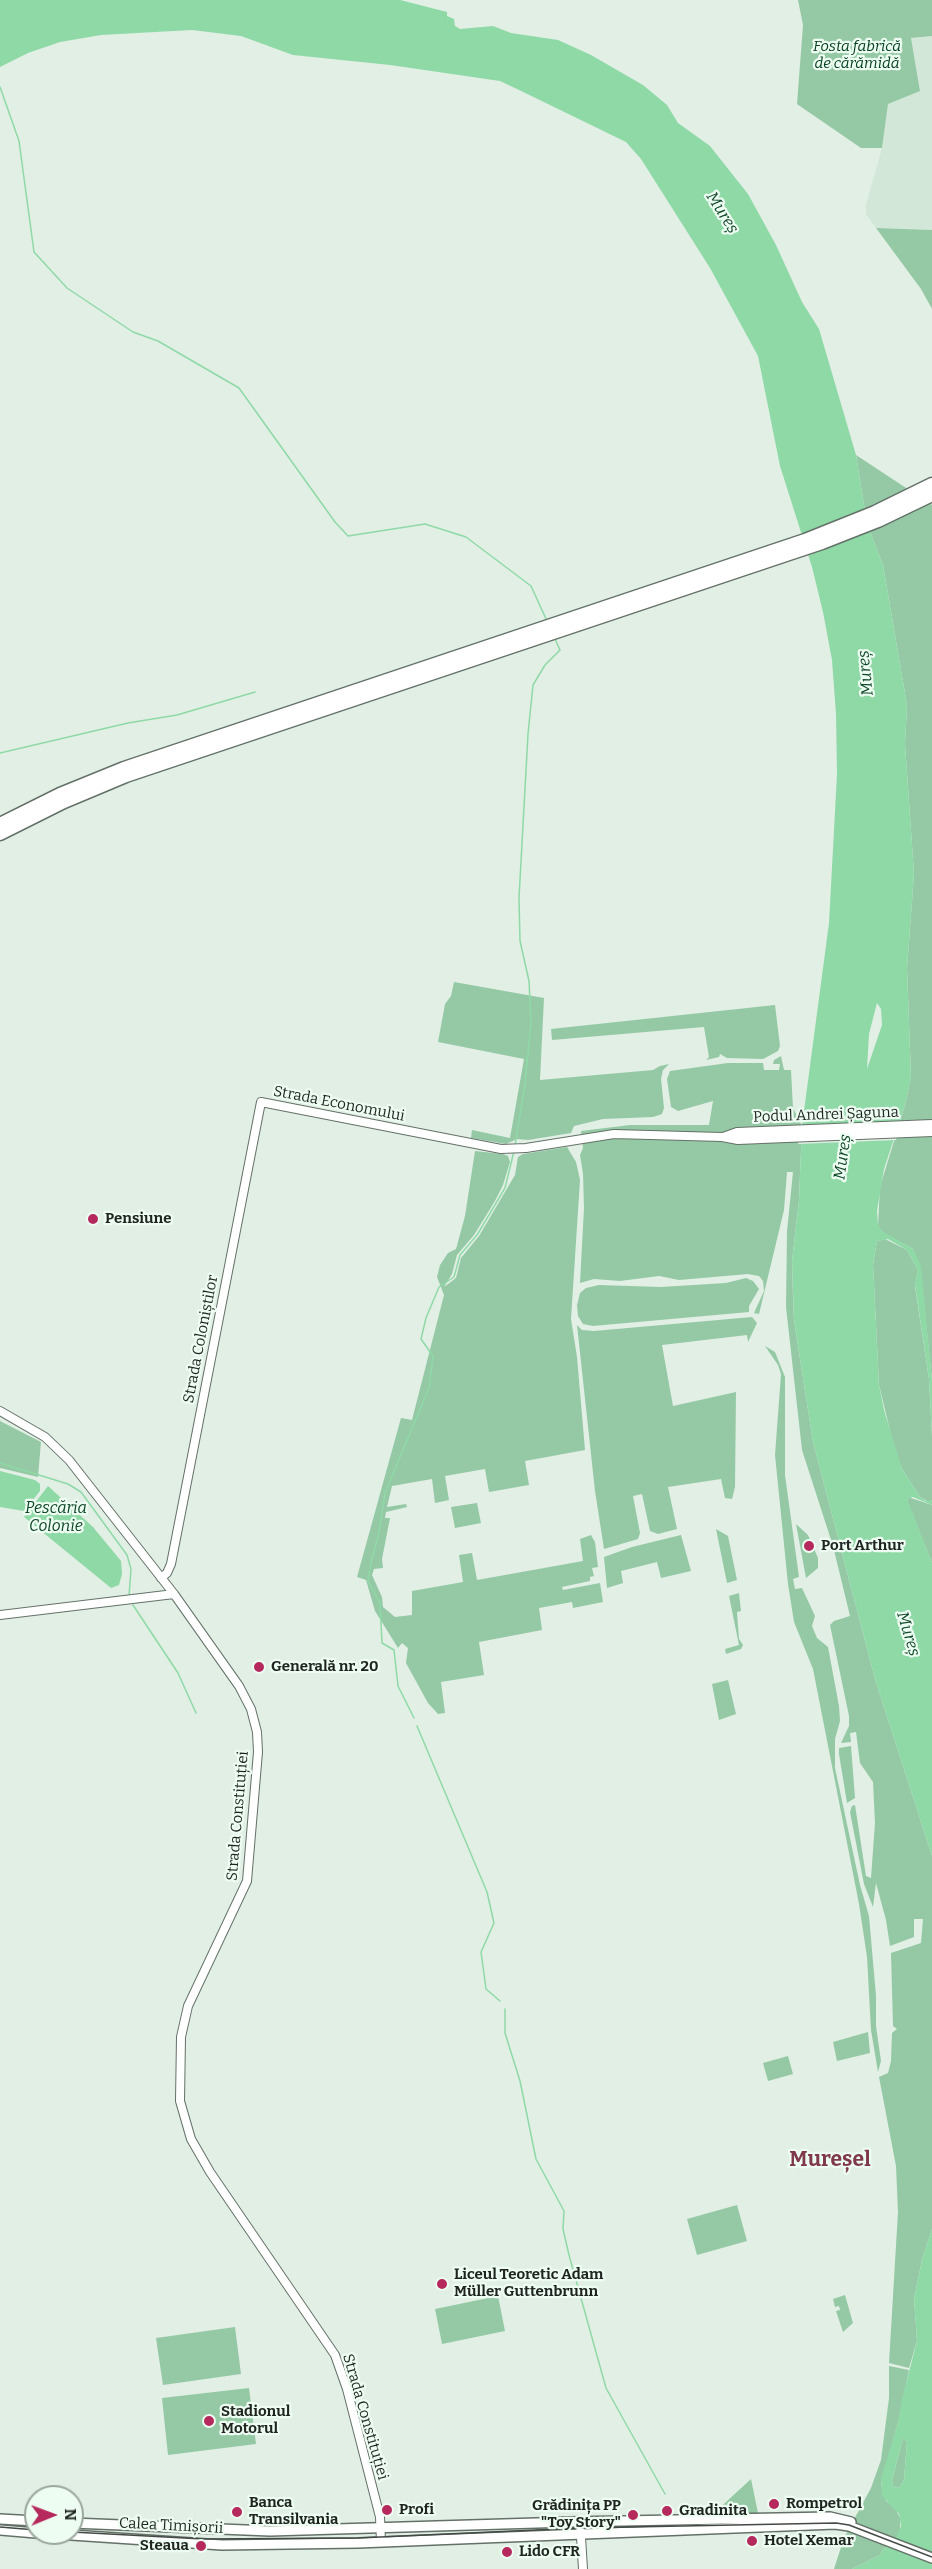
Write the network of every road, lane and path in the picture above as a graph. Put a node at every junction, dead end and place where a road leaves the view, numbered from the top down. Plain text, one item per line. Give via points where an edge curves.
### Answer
1 (932, 484) edge
2 (932, 495) edge
3 (704, 578) junction
4 (538, 633) junction
5 (0, 824) edge
6 (0, 834) edge
7 (261, 1102) joint
8 (932, 1124) edge
9 (411, 1132) joint
10 (932, 1132) edge
11 (738, 1136) junction
12 (0, 1411) edge
13 (161, 1578) junction
14 (174, 1594) junction
15 (0, 1615) edge
16 (0, 2519) edge
17 (24, 2520) edge
18 (580, 2522) junction
19 (84, 2524) edge
20 (850, 2524) junction
21 (381, 2529) junction
22 (0, 2530) edge
23 (24, 2532) edge
24 (581, 2534) junction
25 (84, 2536) edge
26 (381, 2542) junction
27 (932, 2553) edge
28 (932, 2558) edge
29 (583, 2569) edge

1 - 3 highway via 847,524
2 - 3 highway via 850,532
3 - 4 highway
4 - 5 highway via 124,768
4 - 6 highway via 126,776
7 - 9 street, Strada Economului
7 - 13 street, Strada Coloniștilor via 171,1564
8 - 11 street, Podul Andrei Șaguna
9 - 11 street, Podul Andrei Șaguna via 480,1147 514,1149 614,1134
10 - 11 street, Podul Andrei Șaguna
12 - 13 street, Strada Constituției via 57,1447
13 - 14 street, Strada Constituției
14 - 15 street
14 - 21 street, Strada Constituției via 247,1699 258,1741 248,1881 185,2015 179,2080 182,2111 191,2139 210,2172 335,2355
16 - 17 main road
18 - 20 main road, Calea Timișorii via 834,2517
18 - 21 main road, Calea Timișorii
18 - 24 street
19 - 21 main road, Calea Timișorii via 215,2531
20 - 24 main road, Calea Timișorii
20 - 27 main road
20 - 28 main road
21 - 26 street, Strada Constituției
22 - 23 main road
24 - 26 main road, Calea Timișorii
24 - 29 street
25 - 26 main road, Calea Timișorii via 211,2544

